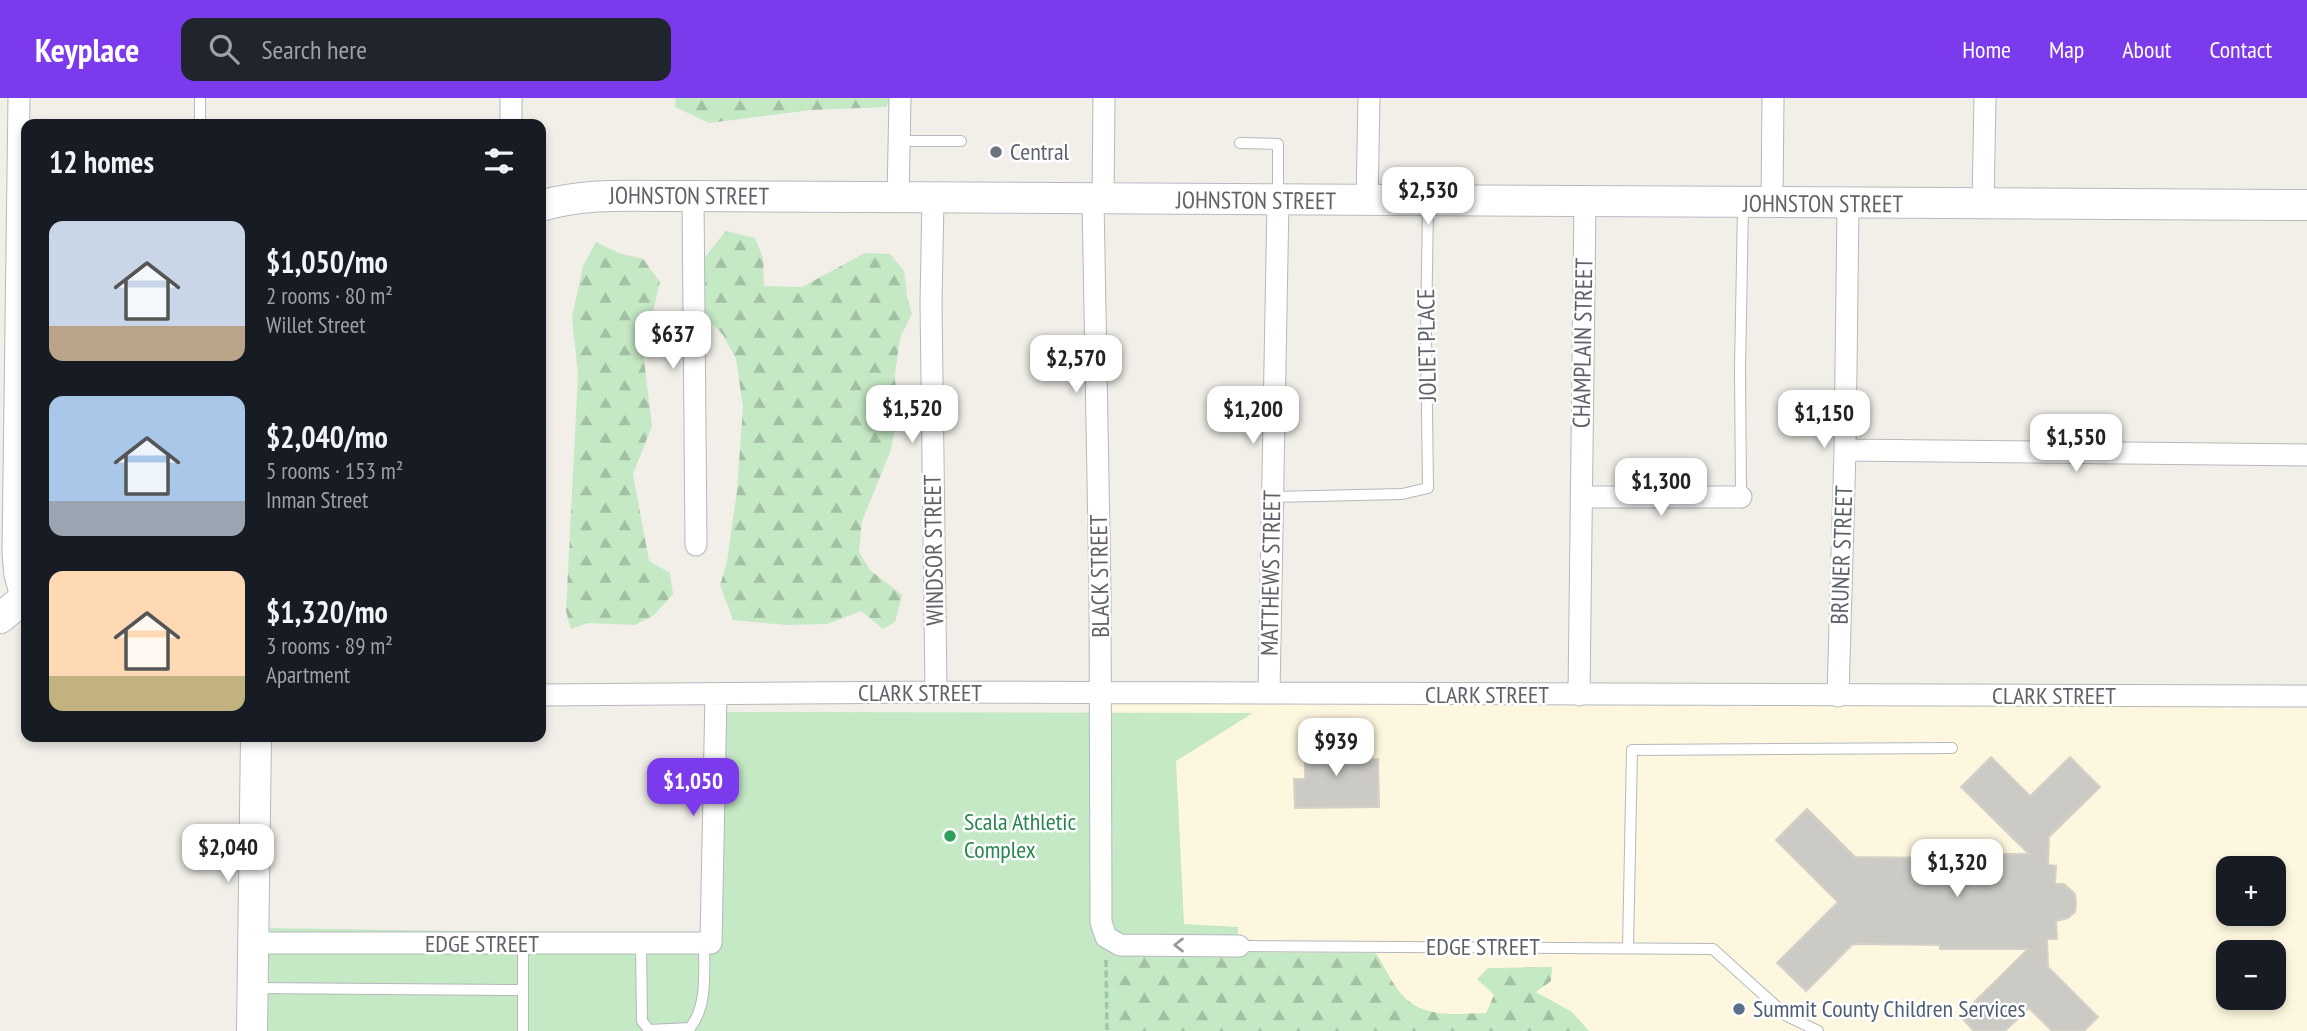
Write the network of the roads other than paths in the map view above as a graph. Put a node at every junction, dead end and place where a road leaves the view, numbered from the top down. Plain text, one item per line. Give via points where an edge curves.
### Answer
1 (19, 98) edge
2 (200, 98) edge
3 (511, 98) edge
4 (900, 98) edge
5 (1104, 98) edge
6 (1369, 98) edge
7 (1773, 98) edge
8 (1985, 98) edge
9 (200, 119) edge
10 (511, 119) edge
11 (899, 141) junction
12 (961, 141) dead end
13 (1240, 143) dead end
14 (693, 197) junction
15 (898, 198) junction
16 (933, 199) junction
17 (1098, 199) junction
18 (1278, 201) junction
19 (1367, 201) junction
20 (1585, 201) junction
21 (1428, 202) junction
22 (1743, 203) junction
23 (1772, 203) junction
24 (546, 205) edge
25 (1848, 205) junction
26 (1983, 205) junction
27 (2307, 205) edge
28 (1845, 450) junction
29 (2307, 455) edge
30 (1273, 497) junction
31 (1581, 497) junction
32 (1741, 497) joint
33 (696, 545) dead end
34 (16, 605) edge
35 (936, 692) junction
36 (1269, 693) junction
37 (716, 694) junction
38 (1101, 694) junction
39 (546, 695) edge
40 (1579, 695) junction
41 (1838, 696) junction
42 (2307, 696) edge
43 (256, 742) edge
44 (1952, 748) dead end
45 (1113, 941) joint
46 (253, 943) junction
47 (641, 943) junction
48 (708, 943) junction
49 (523, 944) junction
50 (1239, 946) joint
51 (1628, 948) junction
52 (252, 988) junction
53 (523, 990) junction
54 (252, 1031) edge
55 (523, 1031) edge
56 (1818, 1031) edge

1 - 34 street
2 - 9 lane
3 - 10 street
4 - 11 street
5 - 17 street, BLACK STREET
6 - 19 street
7 - 23 street
8 - 26 street
11 - 12 lane
11 - 15 street
13 - 18 lane via 1278,144
14 - 15 main road, JOHNSTON STREET
14 - 24 main road, JOHNSTON STREET via 600,197
14 - 33 street
15 - 16 main road, JOHNSTON STREET
16 - 17 main road, JOHNSTON STREET
16 - 35 street, WINDSOR STREET
17 - 18 main road, JOHNSTON STREET
17 - 38 street, BLACK STREET
18 - 19 main road, JOHNSTON STREET
18 - 30 street, MATTHEWS STREET
19 - 21 main road, JOHNSTON STREET
20 - 21 main road, JOHNSTON STREET
20 - 22 main road, JOHNSTON STREET
20 - 31 street, CHAMPLAIN STREET
21 - 30 lane, JOLIET PLACE via 1428,488 1402,494
22 - 23 main road, JOHNSTON STREET
22 - 32 lane
23 - 25 main road, JOHNSTON STREET
25 - 26 main road, JOHNSTON STREET
25 - 28 street, BRUNER STREET
26 - 27 main road, JOHNSTON STREET
28 - 29 street
28 - 41 street, BRUNER STREET
30 - 36 street, MATTHEWS STREET
31 - 32 street
31 - 40 street, CHAMPLAIN STREET
35 - 37 street, CLARK STREET
35 - 38 street, CLARK STREET
36 - 38 street, CLARK STREET
36 - 40 street, CLARK STREET
37 - 39 street, CLARK STREET
37 - 48 street
38 - 45 street, BLACK STREET via 1101,922
40 - 41 street, CLARK STREET
41 - 42 street, CLARK STREET
43 - 46 main road
44 - 51 lane via 1632,750
50 -> 45 street, EDGE STREET
46 - 49 street, EDGE STREET
46 - 52 main road
47 - 48 street, EDGE STREET
47 - 48 lane via 642,1021 649,1030 657,1031 690,1028 698,1018
47 - 49 street, EDGE STREET
49 - 53 lane
50 - 51 lane, EDGE STREET
51 - 56 lane, EDGE STREET via 1713,949 1787,1016
52 - 53 lane
52 - 54 main road
53 - 55 lane

